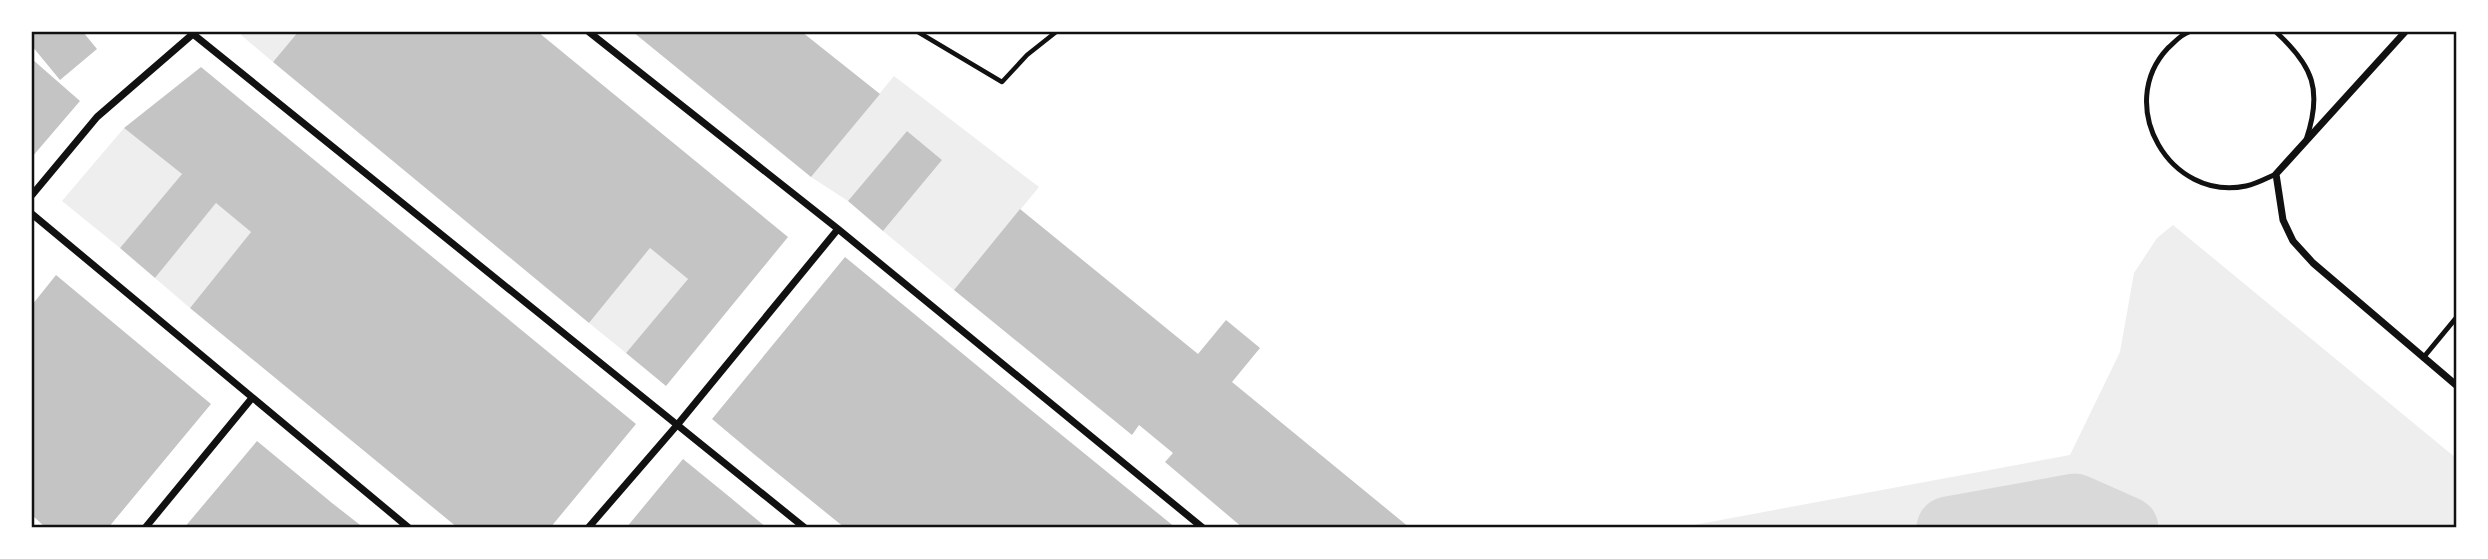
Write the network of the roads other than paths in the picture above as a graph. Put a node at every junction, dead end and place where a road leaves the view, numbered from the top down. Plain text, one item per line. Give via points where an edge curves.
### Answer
1 (589, 32) edge
2 (2189, 32) edge
3 (2276, 32) edge
4 (2405, 32) edge
5 (195, 33) edge
6 (2304, 146) junction
7 (2276, 174) junction
8 (32, 195) edge
9 (32, 214) edge
10 (838, 229) junction
11 (2456, 318) edge
12 (2423, 358) junction
13 (2456, 386) edge
14 (252, 398) junction
15 (678, 424) junction
16 (145, 527) edge
17 (408, 527) edge
18 (588, 527) edge
19 (805, 527) edge
20 (1203, 527) edge

1 - 10 street
2 - 7 lane via 2160,58 2147,88 2148,121 2160,151 2183,174 2213,186 2246,186
3 - 6 lane via 2299,53 2313,82 2314,115
4 - 6 street
5 - 8 street via 97,117
5 - 15 street
6 - 7 street
7 - 12 street via 2283,220 2293,241
9 - 14 street
10 - 15 street
10 - 20 street
11 - 12 lane
12 - 13 street
14 - 16 street
14 - 17 street
15 - 18 street
15 - 19 street

